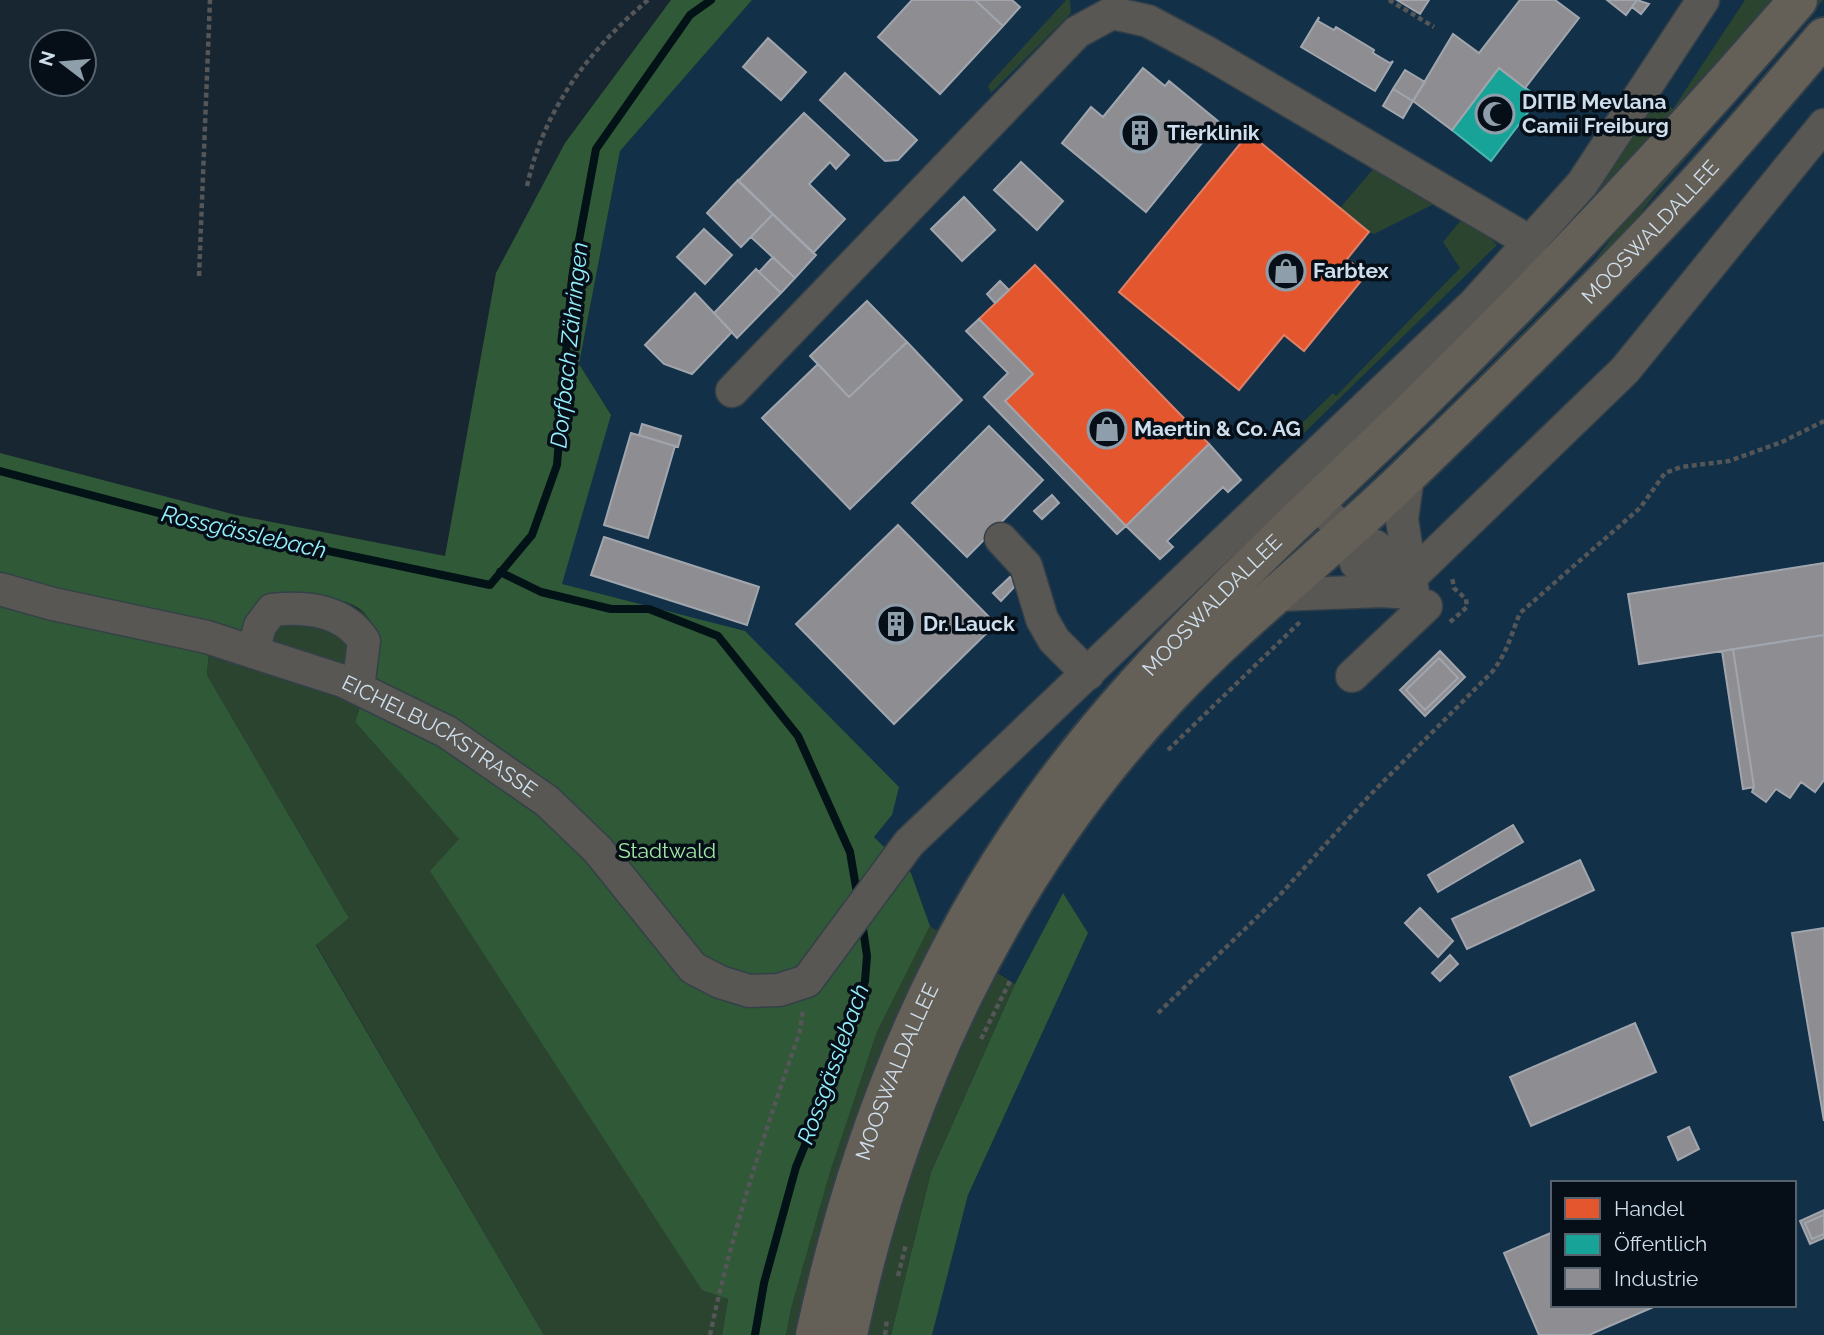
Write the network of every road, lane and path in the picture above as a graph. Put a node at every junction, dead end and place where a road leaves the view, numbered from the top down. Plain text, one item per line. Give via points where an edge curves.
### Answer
1 (210, 0) edge
2 (648, 0) edge
3 (1389, 0) edge
4 (1703, 0) edge
5 (1798, 0) edge
6 (1434, 27) dead end
7 (1824, 37) edge
8 (1824, 125) edge
9 (527, 186) dead end
10 (1532, 243) junction
11 (199, 276) dead end
12 (732, 391) dead end
13 (1824, 421) edge
14 (1408, 476) junction
15 (1316, 503) junction
16 (1348, 534) junction
17 (1001, 539) dead end
18 (1412, 576) junction
19 (0, 589) edge
20 (1381, 591) junction
21 (1326, 594) junction
22 (1276, 595) junction
23 (1426, 606) dead end
24 (253, 652) junction
25 (1088, 674) junction
26 (1352, 676) dead end
27 (358, 688) junction
28 (1158, 759) dead end
29 (1016, 969) dead end
30 (807, 981) junction
31 (1158, 1013) dead end
32 (978, 1047) dead end
33 (909, 1233) dead end
34 (895, 1284) dead end
35 (889, 1310) dead end
36 (710, 1335) edge
37 (815, 1335) edge
38 (848, 1335) edge
39 (884, 1335) edge

1 - 11 path
2 - 9 path via 611,32 569,86 536,147
3 - 6 path
4 - 10 street, MOOSWALDALLEE via 1582,184
5 - 15 main road, MOOSWALDALLEE via 1606,215
7 - 14 main road, MOOSWALDALLEE via 1679,204
8 - 18 street via 1625,370
10 - 12 street via 1208,53 1148,21 1112,13 1077,32
10 - 25 street, MOOSWALDALLEE
13 - 31 path via 1730,461 1665,473 1640,508 1520,613 1508,651 1492,672 1370,795 1278,897
14 - 16 main road, MOOSWALDALLEE
14 - 18 street via 1402,519
15 - 16 street
15 - 37 main road, MOOSWALDALLEE via 1186,632 1102,724 1042,801 985,888 885,1092 834,1248
16 - 18 street via 1376,546
16 - 20 street via 1356,563
16 - 22 main road, MOOSWALDALLEE
17 - 25 street via 1026,566 1042,620 1054,640
18 - 20 street via 1413,593
19 - 24 street, EICHELBUCKSTRASSE
20 - 21 street
21 - 22 street
21 - 28 path
22 - 38 main road, MOOSWALDALLEE via 1168,697 1134,736 1072,816 993,938 910,1116 871,1236
23 - 26 street
24 - 27 street, EICHELBUCKSTRASSE
24 - 27 street via 260,626 272,610 333,614 354,624 364,640
25 - 30 street, MOOSWALDALLEE via 909,843
27 - 30 street, EICHELBUCKSTRASSE via 447,732 547,801 598,850 692,968 750,991 779,990
29 - 32 path
30 - 36 path via 800,1031 748,1180
33 - 34 path
35 - 39 path

